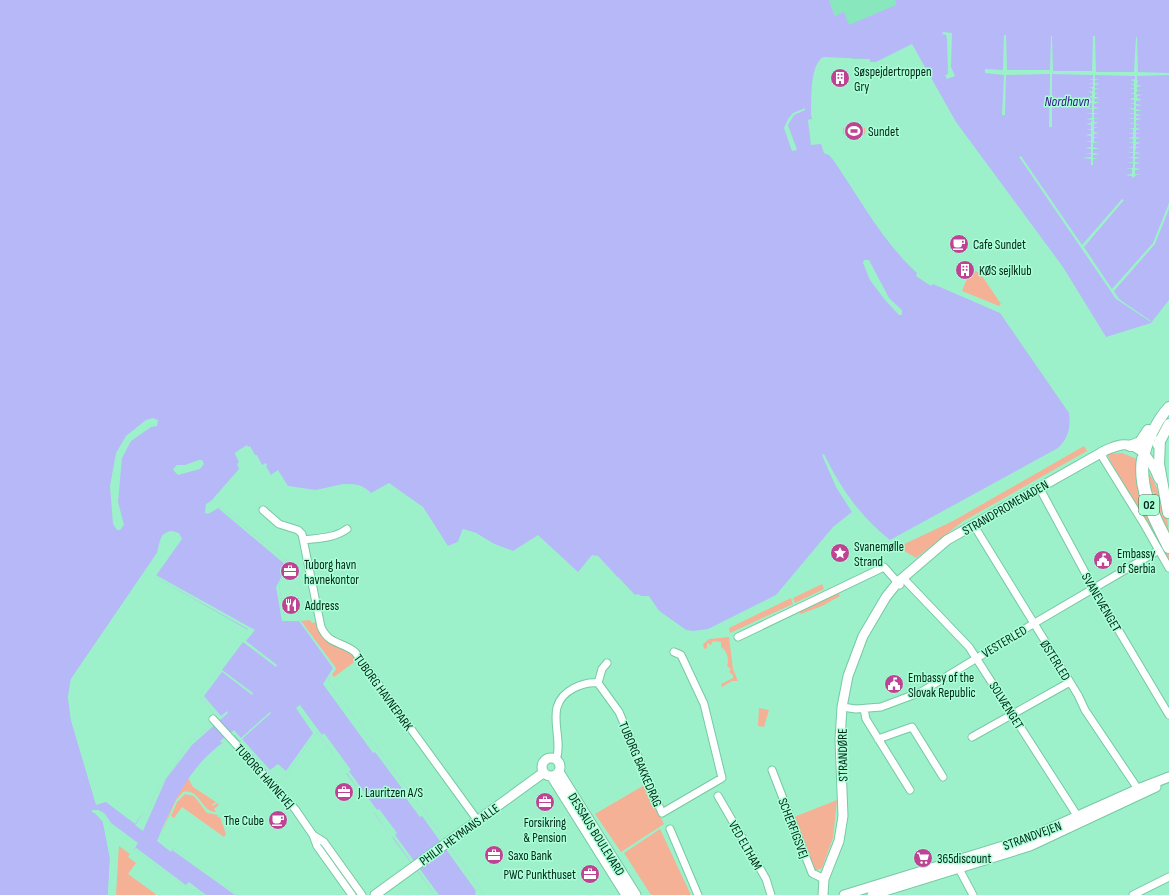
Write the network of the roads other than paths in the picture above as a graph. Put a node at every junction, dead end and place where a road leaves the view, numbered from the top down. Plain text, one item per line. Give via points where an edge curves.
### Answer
1 (1169, 407) edge
2 (1160, 417) junction
3 (1169, 424) edge
4 (1160, 440) junction
5 (1130, 446) junction
6 (1114, 448) junction
7 (1102, 452) junction
8 (1145, 459) junction
9 (1039, 487) junction
10 (263, 510) dead end
11 (1169, 514) edge
12 (973, 524) junction
13 (347, 529) dead end
14 (304, 540) junction
15 (1164, 548) edge
16 (1169, 568) edge
17 (901, 582) junction
18 (1094, 589) junction
19 (1033, 624) junction
20 (738, 637) dead end
21 (674, 652) dead end
22 (977, 657) junction
23 (607, 663) dead end
24 (1070, 682) junction
25 (598, 683) junction
26 (842, 707) junction
27 (864, 709) junction
28 (1013, 715) junction
29 (1169, 715) edge
30 (213, 719) dead end
31 (972, 738) dead end
32 (878, 739) junction
33 (556, 760) junction
34 (772, 770) dead end
35 (543, 773) junction
36 (555, 774) junction
37 (942, 777) dead end
38 (1169, 778) edge
39 (910, 790) dead end
40 (1140, 792) junction
41 (718, 796) dead end
42 (1080, 820) junction
43 (478, 821) junction
44 (670, 829) dead end
45 (313, 835) junction
46 (956, 864) junction
47 (1169, 877) edge
48 (824, 879) junction
49 (352, 895) edge
50 (362, 895) edge
51 (375, 895) edge
52 (626, 895) edge
53 (636, 895) edge
54 (698, 895) edge
55 (771, 895) edge
56 (823, 895) edge
57 (844, 895) edge
58 (872, 895) edge
59 (973, 895) edge
60 (1133, 895) edge

1 - 2 main road, O2
2 - 5 main road via 1140,442
2 - 8 main road, O2 via 1148,440
3 - 4 main road
4 - 8 main road
4 - 11 main road via 1159,464
5 - 6 street, STRANDPROMENADEN via 1120,445
5 - 8 street
6 - 7 street, STRANDPROMENADEN
6 - 8 street
7 - 9 street, STRANDPROMENADEN
7 - 15 street via 1103,458
8 - 11 street via 1159,479
8 - 15 highway, O2 via 1142,474 1147,501
9 - 12 street, STRANDPROMENADEN
9 - 18 street, SVANEVÆNGET
10 - 14 street via 280,524 298,530
12 - 17 street, STRANDPROMENADEN via 932,551
12 - 19 street, ØSTERLED
13 - 14 street via 326,537
14 - 43 street, TUBORG HAVNEPARK via 323,633 332,641 355,652
15 - 16 street
15 - 18 street, VESTERLED
17 - 20 street via 884,567
17 - 22 street, SOLVÆNGET via 965,642
17 - 26 street, STRANDØRE via 874,618 854,656
18 - 19 street, VESTERLED
18 - 29 street, SVANEVÆNGET
19 - 22 street, VESTERLED
19 - 24 street, ØSTERLED
21 - 25 street, TUBORG BAKKEDRAG via 681,655 704,704 722,778 662,814 619,712
22 - 27 street, VESTERLED via 910,698 881,707
22 - 28 street, SOLVÆNGET
23 - 25 street via 602,669
24 - 28 street
24 - 40 street, ØSTERLED via 1085,710
25 - 33 street via 584,684 571,690 558,706 555,717 559,750
26 - 27 street, VESTERLED
26 - 48 street, STRANDØRE via 840,740 843,816 838,841
27 - 32 street via 866,719
28 - 31 street
28 - 42 street, SOLVÆNGET
30 - 45 street, TUBORG HAVNEVEJ via 295,810
32 - 37 street via 912,727
32 - 39 street
33 - 35 street via 551,758 543,761
33 - 36 street via 560,765
34 - 48 street, SCHERFIGSVEJ via 812,873
35 - 36 street via 547,776
35 - 43 street, PHILIP HEYMANS ALLE
36 - 52 street, DESSAUS BOULEVARD
36 - 53 street, DESSAUS BOULEVARD
38 - 40 street, STRANDVEJEN
40 - 42 street, STRANDVEJEN
41 - 55 street, VED ELTHAM via 766,879
42 - 46 street, STRANDVEJEN via 1030,846
43 - 51 street, PHILIP HEYMANS ALLE
44 - 54 street
45 - 49 street, TUBORG HAVNEVEJ via 317,846
45 - 50 street, TUBORG HAVNEVEJ via 324,842
46 - 57 street, STRANDVEJEN
46 - 58 street, STRANDVEJEN
46 - 59 street
47 - 60 street
48 - 56 street, STRANDØRE

